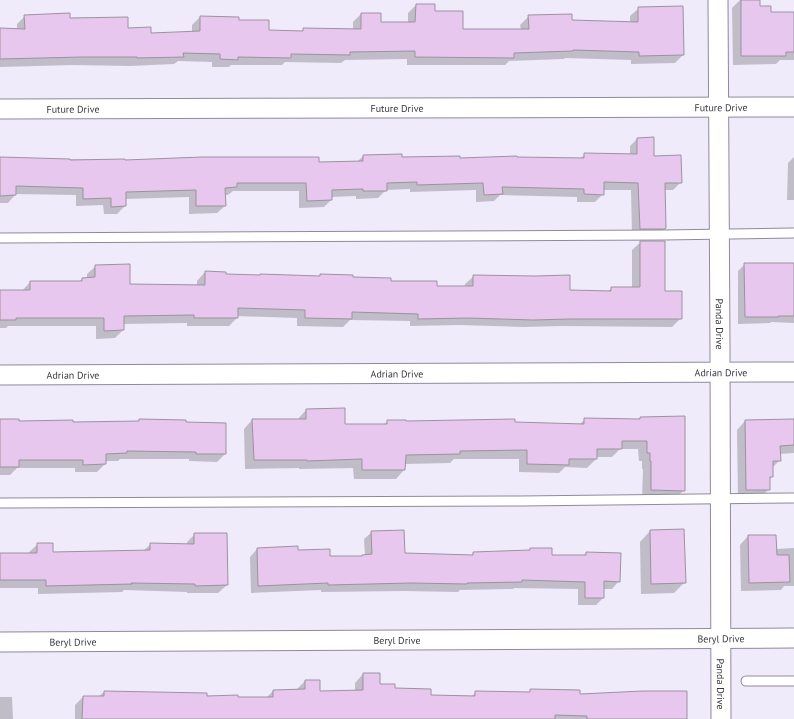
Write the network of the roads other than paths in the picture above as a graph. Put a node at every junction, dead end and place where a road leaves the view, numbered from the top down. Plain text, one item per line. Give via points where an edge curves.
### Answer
1 (718, 0) edge
2 (719, 107) junction
3 (794, 107) edge
4 (0, 109) edge
5 (794, 233) edge
6 (720, 234) junction
7 (0, 238) edge
8 (720, 372) junction
9 (794, 372) edge
10 (0, 375) edge
11 (720, 498) junction
12 (794, 498) edge
13 (0, 503) edge
14 (794, 638) edge
15 (720, 639) junction
16 (0, 642) edge
17 (746, 681) dead end
18 (794, 681) edge
19 (721, 719) edge

1 - 2 street, Panda Drive
2 - 3 street, Future Drive
2 - 4 street, Future Drive
2 - 6 street, Panda Drive
5 - 6 lane
6 - 7 lane
6 - 8 street, Panda Drive
8 - 9 street, Adrian Drive
8 - 10 street, Adrian Drive
8 - 11 street, Panda Drive
11 - 12 lane
11 - 13 lane
11 - 15 street, Panda Drive
14 - 15 street, Beryl Drive
15 - 16 street, Beryl Drive
15 - 19 street, Panda Drive
17 - 18 lane

